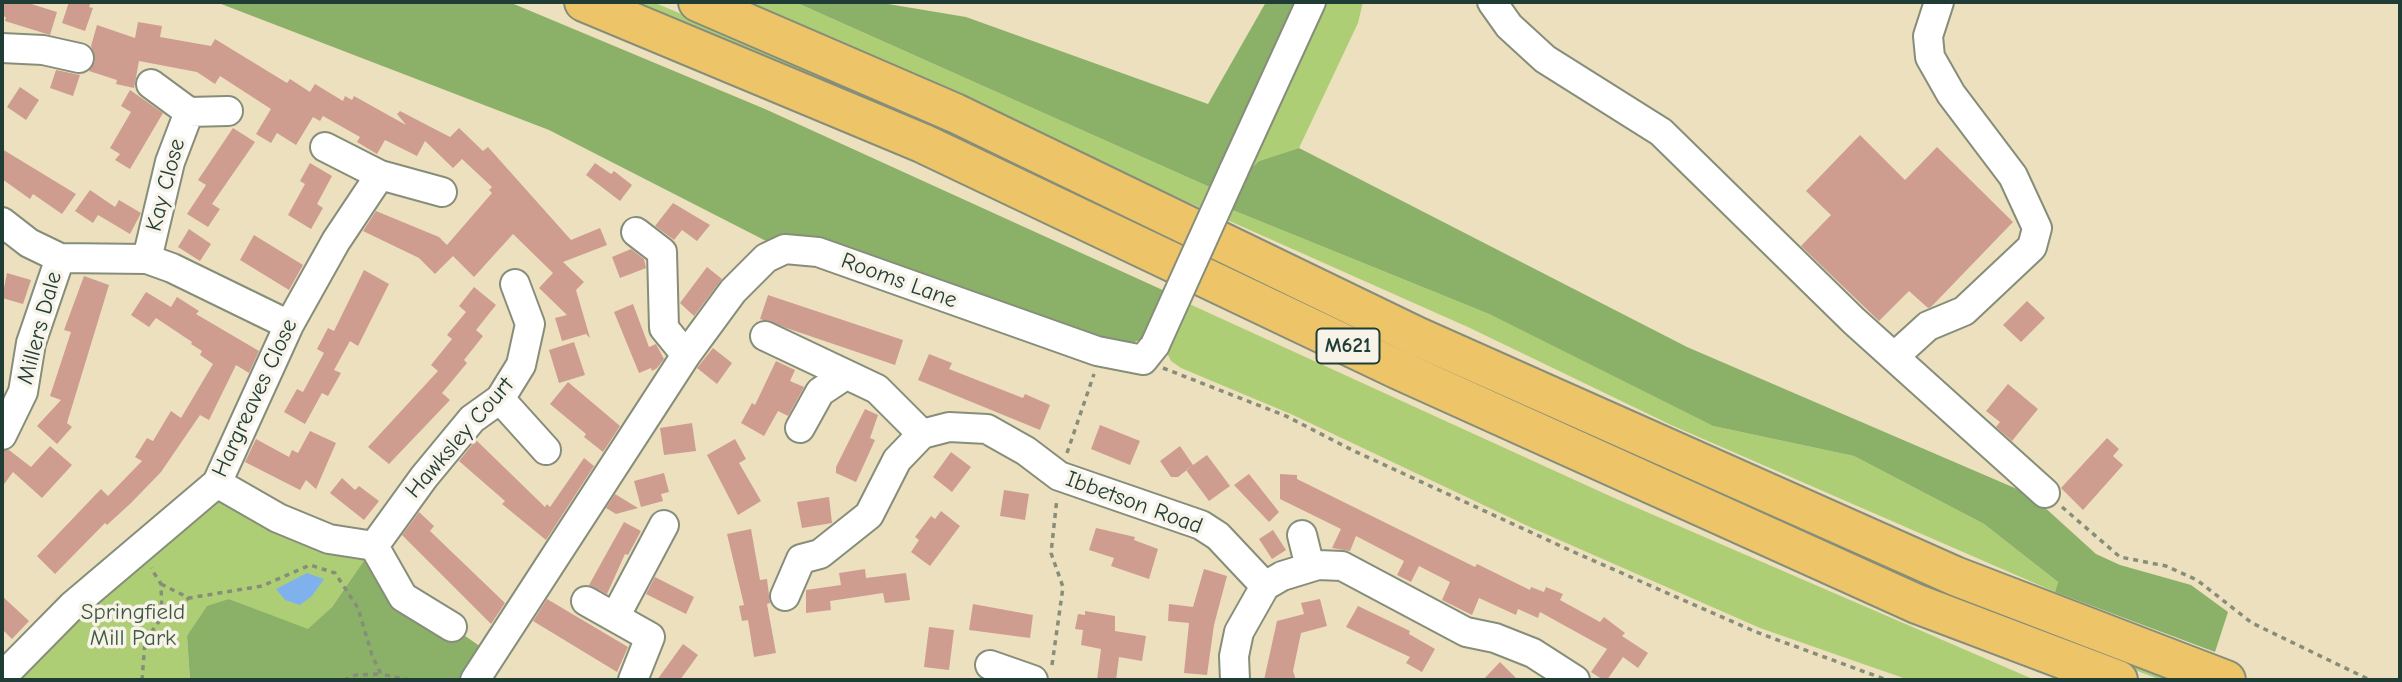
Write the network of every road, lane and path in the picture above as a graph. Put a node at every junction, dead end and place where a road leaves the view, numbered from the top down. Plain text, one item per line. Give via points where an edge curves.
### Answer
1 (584, 2) edge
2 (698, 2) edge
3 (1311, 2) edge
4 (1492, 2) edge
5 (1939, 2) edge
6 (2, 48) edge
7 (79, 58) dead end
8 (151, 84) dead end
9 (228, 111) dead end
10 (189, 112) junction
11 (325, 147) dead end
12 (380, 175) junction
13 (442, 192) dead end
14 (2, 222) edge
15 (636, 232) dead end
16 (60, 258) junction
17 (147, 260) junction
18 (514, 284) dead end
19 (289, 325) junction
20 (765, 336) dead end
21 (1097, 351) junction
22 (1149, 353) junction
23 (686, 355) junction
24 (1895, 356) junction
25 (844, 376) junction
26 (500, 400) junction
27 (800, 428) dead end
28 (922, 434) junction
29 (2, 435) edge
30 (547, 450) dead end
31 (1059, 477) junction
32 (217, 483) junction
33 (2045, 493) joint
34 (664, 525) dead end
35 (1302, 535) dead end
36 (374, 546) junction
37 (1310, 567) junction
38 (1265, 586) junction
39 (785, 596) dead end
40 (189, 598) junction
41 (586, 601) dead end
42 (162, 617) junction
43 (615, 617) junction
44 (452, 627) dead end
45 (990, 664) dead end
46 (381, 674) junction
47 (2, 675) edge
48 (1043, 679) edge
49 (142, 680) edge
50 (344, 680) edge
51 (409, 680) edge
52 (475, 680) edge
53 (633, 680) edge
54 (1235, 680) edge
55 (1575, 680) edge
56 (1887, 680) edge
57 (2118, 680) edge
58 (2225, 680) edge
59 (2370, 680) edge

1 - 57 highway, M621 via 922,143 1399,370 1917,604
2 - 58 highway, M621 via 955,113 1416,336 1955,576
3 - 22 street, bridge
4 - 24 street via 1509,26 1545,59 1661,132
5 - 24 street via 1928,36 1930,57 1951,94 2013,176 2037,228 2032,247 1964,311 1928,326
6 - 7 street
8 - 10 street
9 - 10 street
10 - 17 street, Kay Close via 170,162
11 - 12 street
12 - 13 street
12 - 19 street, Hargreaves Close
14 - 16 street via 29,243
15 - 23 street via 662,252 664,328
16 - 17 street
16 - 29 street, Millers Dale via 31,343 23,391
17 - 19 street via 222,290
18 - 26 street, Hawksley Court via 530,324 521,365
19 - 32 street, Hargreaves Close
20 - 25 street
21 - 22 street, Rooms Lane
21 - 23 street, Rooms Lane via 818,252 785,249 766,258 733,291
21 - 31 path
22 - 56 path via 1576,553 1756,632
23 - 52 street, Rooms Lane
24 - 33 street
25 - 27 street via 820,392
25 - 28 street via 877,389
26 - 30 street
26 - 36 street, Hawksley Court via 472,419
28 - 31 street, Ibbetson Road via 949,427 987,429
28 - 39 street via 897,460 869,515 820,554 801,559
31 - 38 street, Ibbetson Road via 1202,524
31 - 48 path via 1051,553 1063,587
32 - 36 street via 278,518 329,539
32 - 47 street, Hargreaves Close via 72,606
33 - 59 path via 2120,557 2166,566 2197,580 2252,623
34 - 43 street
35 - 37 street
36 - 44 street via 404,597
37 - 38 street
37 - 55 street via 1342,566 1466,632 1533,653
38 - 54 street via 1239,632
40 - 42 path
40 - 42 path via 161,584
40 - 46 path via 262,586 310,565 335,573 358,608
41 - 43 street
42 - 49 path via 145,641
43 - 53 street via 650,637
45 - 48 street
46 - 50 path
46 - 51 path

